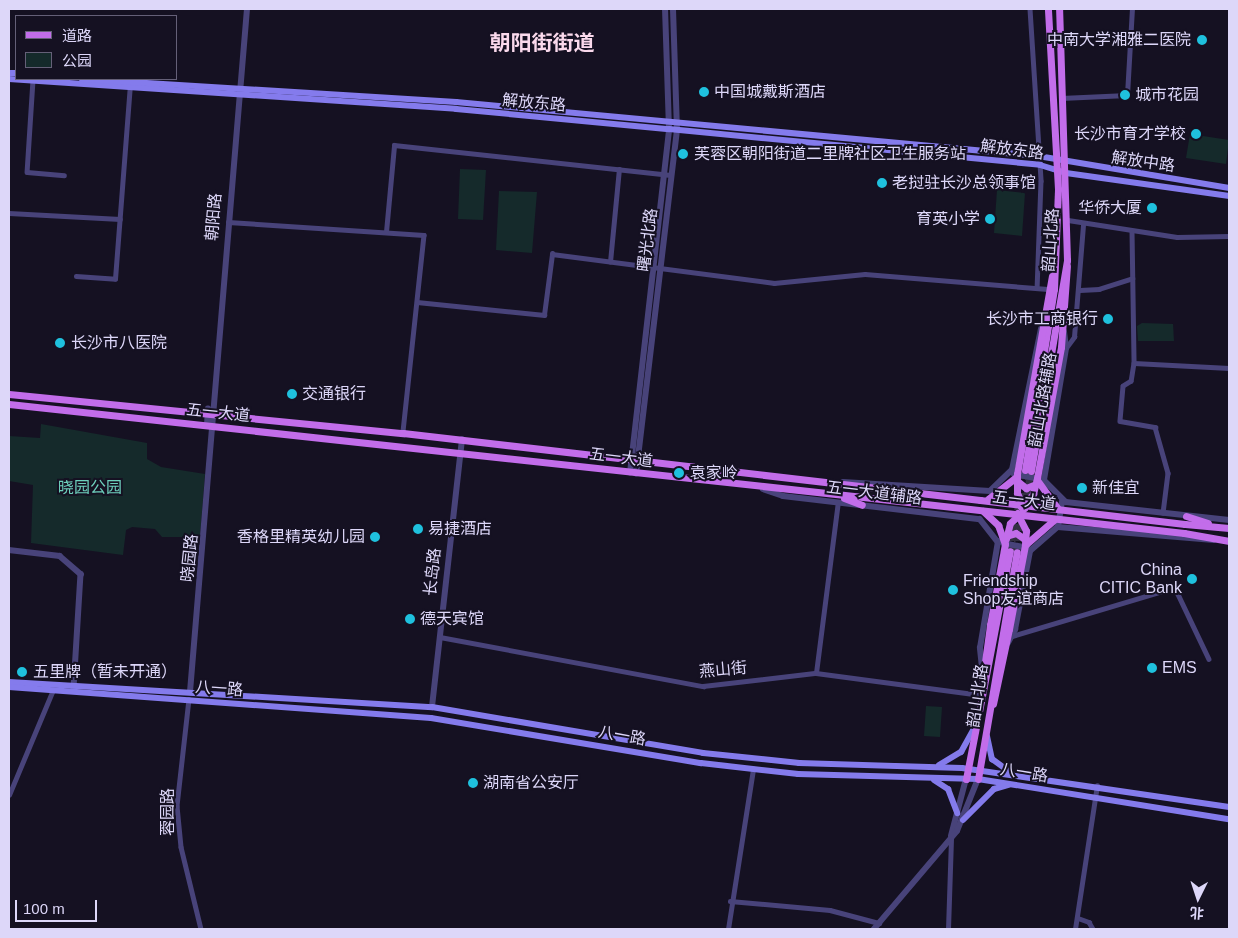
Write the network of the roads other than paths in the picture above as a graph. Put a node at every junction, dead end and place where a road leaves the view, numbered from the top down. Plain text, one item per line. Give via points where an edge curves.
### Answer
1 (246, 9) edge
2 (665, 9) edge
3 (673, 9) edge
4 (1030, 9) edge
5 (1048, 9) edge
6 (1059, 9) edge
7 (1132, 9) edge
8 (9, 80) edge
9 (33, 80) edge
10 (89, 80) edge
11 (130, 86) junction
12 (238, 91) junction
13 (1061, 98) junction
14 (669, 126) junction
15 (678, 127) junction
16 (1038, 156) junction
17 (1053, 160) junction
18 (1064, 164) junction
19 (1040, 165) junction
20 (619, 169) junction
21 (1055, 170) junction
22 (1066, 173) junction
23 (667, 174) junction
24 (64, 175) dead end
25 (1229, 188) edge
26 (1229, 196) edge
27 (9, 213) edge
28 (120, 220) junction
29 (1068, 220) junction
30 (228, 222) junction
31 (1083, 224) junction
32 (1132, 231) junction
33 (386, 232) junction
34 (1229, 236) edge
35 (1067, 260) junction
36 (610, 262) junction
37 (656, 267) junction
38 (1054, 271) junction
39 (76, 276) dead end
40 (1132, 278) junction
41 (1037, 288) junction
42 (1048, 289) junction
43 (1080, 290) junction
44 (417, 302) junction
45 (1043, 322) junction
46 (1063, 348) junction
47 (1134, 363) junction
48 (1229, 368) edge
49 (10, 394) edge
50 (9, 406) edge
51 (210, 413) junction
52 (207, 426) junction
53 (216, 427) junction
54 (403, 433) junction
55 (462, 440) junction
56 (461, 454) junction
57 (634, 459) junction
58 (633, 473) junction
59 (1015, 476) junction
60 (1039, 481) junction
61 (837, 482) junction
62 (986, 492) junction
63 (837, 499) junction
64 (980, 500) junction
65 (863, 501) junction
66 (1062, 501) junction
67 (1004, 502) junction
68 (1024, 508) junction
69 (978, 510) junction
70 (1060, 511) junction
71 (1017, 512) junction
72 (1163, 513) junction
73 (1186, 516) junction
74 (1038, 518) junction
75 (1229, 520) edge
76 (983, 521) junction
77 (1058, 524) junction
78 (1221, 527) junction
79 (1229, 528) edge
80 (1003, 540) junction
81 (1220, 540) junction
82 (1229, 541) edge
83 (1027, 544) junction
84 (9, 550) edge
85 (1011, 632) junction
86 (440, 637) junction
87 (1209, 659) dead end
88 (982, 669) junction
89 (816, 673) junction
90 (9, 682) edge
91 (9, 687) edge
92 (74, 688) junction
93 (53, 690) junction
94 (190, 692) junction
95 (981, 695) junction
96 (189, 701) junction
97 (432, 707) junction
98 (991, 711) junction
99 (977, 723) junction
100 (987, 736) junction
101 (932, 766) junction
102 (968, 768) junction
103 (753, 769) junction
104 (980, 770) junction
105 (1016, 776) junction
106 (930, 779) junction
107 (966, 779) junction
108 (978, 780) junction
109 (1010, 785) junction
110 (1097, 785) junction
111 (9, 795) edge
112 (1095, 799) junction
113 (1229, 807) edge
114 (957, 812) junction
115 (1229, 819) edge
116 (963, 820) junction
117 (951, 838) junction
118 (730, 901) junction
119 (1078, 918) junction
120 (879, 923) junction
121 (201, 929) edge
122 (728, 929) edge
123 (874, 929) edge
124 (948, 929) edge
125 (1076, 929) edge
126 (1093, 929) edge

1 - 12 street, 朝阳路
2 - 14 street, 曙光北路
3 - 15 street, 曙光北路
4 - 16 street
5 - 17 main road, 韶山北路
6 - 13 main road, 韶山北路
7 - 13 street via 1127,95
8 - 9 main road, 解放东路
9 - 11 main road, 解放东路
9 - 24 street via 27,172
10 - 11 main road, 解放东路
11 - 12 main road, 解放东路
11 - 28 street
12 - 14 main road, 解放东路
12 - 30 street, 朝阳路
12 - 51 street, 朝阳路
13 - 18 main road, 韶山北路
14 - 15 main road, 解放东路
14 - 23 street, 曙光北路
15 - 16 main road, 解放东路
15 - 19 main road, 解放东路
15 - 23 street, 曙光北路
16 - 17 main road, 解放东路
16 - 19 street
17 - 18 main road, 解放中路
17 - 21 main road, 韶山北路
18 - 22 main road, 韶山北路
18 - 25 main road, 解放中路
19 - 21 main road, 解放东路
19 - 41 street
20 - 23 street
20 - 33 street via 394,146
20 - 36 street
21 - 22 main road, 解放中路
21 - 38 main road, 韶山北路
22 - 26 main road, 解放中路
22 - 29 main road, 韶山北路
23 - 37 street, 曙光北路
27 - 28 street
28 - 39 street via 115,279
29 - 31 street
29 - 35 main road, 韶山北路
30 - 33 street
30 - 51 street, 朝阳路
31 - 32 street
31 - 43 street
32 - 34 street via 1177,237
32 - 40 street
33 - 44 street via 424,234
35 - 38 main road, 韶山北路 via 1028,471 1047,346
35 - 46 main road
36 - 37 street
36 - 44 street via 552,254 544,315
37 - 41 street via 774,284 865,274
37 - 57 street, 曙光北路
38 - 42 main road
40 - 43 street via 1099,289
40 - 47 street
41 - 42 street
42 - 45 main road
43 - 46 street via 1074,337
44 - 54 street
45 - 59 main road
45 - 59 street, 韶山北路辅路 via 1035,344
46 - 60 main road
47 - 48 street
47 - 72 street via 1131,381 1123,386 1120,421 1156,428 1168,473
49 - 50 street
49 - 51 main road, 五一大道
50 - 52 main road, 五一大道
51 - 52 street, 朝阳路
51 - 53 street, 朝阳路
51 - 54 main road, 五一大道
52 - 53 main road, 五一大道
53 - 56 main road, 五一大道
53 - 94 street, 晓园路
54 - 55 main road, 五一大道
55 - 56 street, 长岛路
55 - 57 main road, 五一大道
56 - 58 main road, 五一大道
56 - 86 street, 长岛路
57 - 58 street, 曙光北路
57 - 61 main road, 五一大道
58 - 63 main road, 五一大道
59 - 60 street
59 - 60 main road, bridge via 1026,488
59 - 62 street
59 - 64 main road, bridge via 997,496
59 - 68 main road, bridge
60 - 66 street
60 - 68 main road, bridge
60 - 70 main road, bridge via 1042,494
61 - 62 street, 五一大道辅路 via 864,480
61 - 64 main road, 五一大道 via 864,488
62 - 76 street
63 - 65 main road, 五一大道
63 - 89 street
64 - 67 main road, 五一大道, bridge
65 - 69 main road, 五一大道, bridge
65 - 76 street, 五一大道辅路
66 - 72 street
66 - 77 street
67 - 68 main road, 五一大道, bridge
67 - 71 main road, bridge
68 - 70 main road, 五一大道, bridge
68 - 71 main road, bridge
68 - 74 main road, bridge
69 - 71 main road, 五一大道, bridge
69 - 80 main road, bridge via 994,521
70 - 78 main road, 五一大道, bridge
71 - 74 main road, 五一大道, bridge
71 - 80 main road, bridge
71 - 83 main road, bridge
72 - 73 street
73 - 75 street
73 - 78 main road
74 - 77 main road, 五一大道, bridge
76 - 80 street
77 - 81 main road, 五一大道, bridge via 1184,533
77 - 81 street via 1183,541
77 - 83 main road, bridge
78 - 79 main road, 五一大道
80 - 83 street
80 - 83 main road, bridge via 1016,533
80 - 88 main road, bridge
80 - 88 street via 980,648
81 - 82 main road, 五一大道
83 - 85 main road, bridge
84 - 92 street via 60,556 82,574
85 - 87 street via 1170,589 1177,592
85 - 98 main road
86 - 89 street, 燕山街 via 703,686
86 - 97 street, 长岛路
88 - 95 main road
89 - 95 street, 燕山街
90 - 92 main road, 八一路
91 - 93 main road, 八一路
92 - 94 main road, 八一路
93 - 96 main road, 八一路
93 - 111 street
94 - 96 street, 蓉园路
94 - 97 main road, 八一路
95 - 98 main road, 韶山北路 via 1014,551
95 - 99 main road, 韶山北路
96 - 103 main road, 八一路 via 431,718
96 - 121 street, 蓉园路 via 177,806 181,847
97 - 101 main road, 八一路 via 703,753 799,764
98 - 100 main road, 韶山北路
99 - 101 main road via 961,752
99 - 102 main road, 韶山北路
100 - 104 main road, 韶山北路
100 - 105 main road via 995,764
101 - 102 main road, 八一路
102 - 104 main road, 八一路
102 - 107 main road, 韶山北路
103 - 106 main road, 八一路
103 - 118 street
104 - 105 main road, 八一路
104 - 108 main road, 韶山北路
105 - 110 main road, 八一路
106 - 107 main road, 八一路
106 - 114 main road via 948,789
107 - 108 main road, 八一路
107 - 114 street, 韶山北路
108 - 109 main road, 八一路
108 - 116 street, 韶山北路
109 - 112 main road, 八一路
109 - 116 main road via 994,789
110 - 112 street
110 - 113 main road, 八一路
112 - 115 main road, 八一路
112 - 119 street
114 - 117 street, 韶山北路
116 - 117 street, 韶山北路
117 - 120 street, 韶山北路
117 - 124 street
118 - 120 street via 830,910
118 - 122 street
119 - 125 street
119 - 126 street via 1089,922
120 - 123 street, 韶山北路

